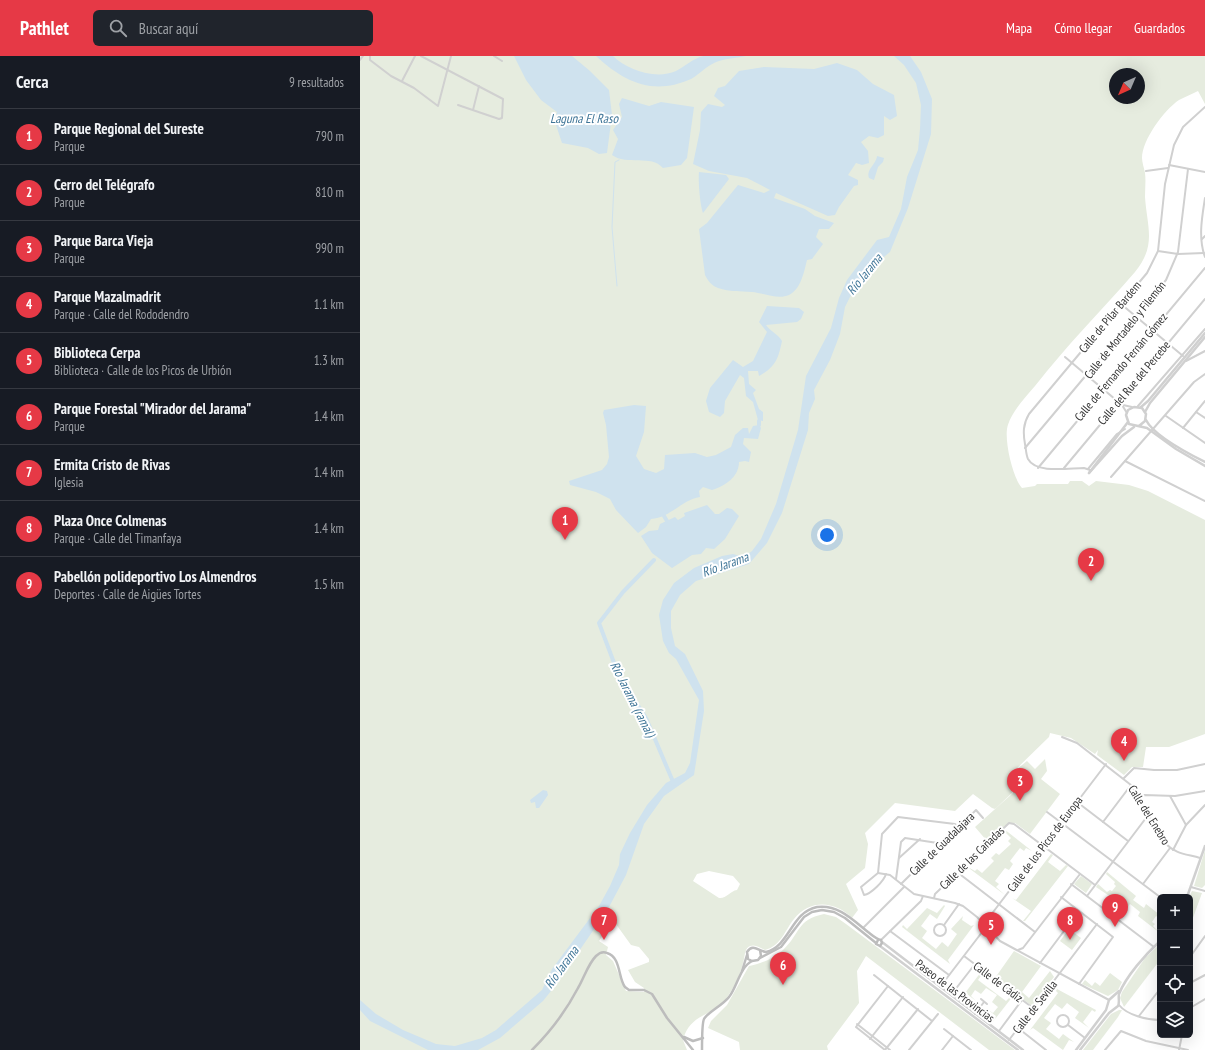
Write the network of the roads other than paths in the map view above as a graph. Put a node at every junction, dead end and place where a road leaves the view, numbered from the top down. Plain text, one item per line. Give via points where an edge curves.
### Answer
1 (362, 56) edge
2 (370, 56) edge
3 (414, 56) edge
4 (421, 56) edge
5 (451, 56) edge
6 (494, 56) edge
7 (360, 60) edge
8 (502, 61) dead end
9 (448, 70) junction
10 (402, 81) junction
11 (479, 86) junction
12 (458, 105) dead end
13 (1205, 107) edge
14 (473, 110) junction
15 (1168, 167) junction
16 (1188, 169) junction
17 (1146, 170) dead end
18 (1205, 172) edge
19 (1205, 198) edge
20 (1201, 233) junction
21 (1205, 234) edge
22 (1202, 240) junction
23 (1158, 251) junction
24 (1204, 253) junction
25 (1178, 254) junction
26 (1205, 257) edge
27 (1205, 268) edge
28 (1205, 299) edge
29 (1121, 304) junction
30 (1137, 317) junction
31 (1205, 329) edge
32 (1152, 330) junction
33 (1205, 333) edge
34 (1205, 337) edge
35 (1167, 343) junction
36 (1205, 351) edge
37 (1065, 357) dead end
38 (1183, 357) junction
39 (1072, 363) junction
40 (1183, 363) junction
41 (1205, 374) edge
42 (1088, 376) junction
43 (1103, 389) junction
44 (1205, 401) edge
45 (1118, 402) junction
46 (1122, 405) junction
47 (1132, 407) junction
48 (1139, 407) junction
49 (1145, 412) junction
50 (1196, 412) junction
51 (1127, 413) junction
52 (1166, 416) junction
53 (1205, 418) edge
54 (1146, 420) junction
55 (1128, 422) junction
56 (1134, 426) junction
57 (1139, 426) junction
58 (1182, 428) junction
59 (1152, 430) junction
60 (1205, 443) edge
61 (1025, 448) junction
62 (1125, 461) junction
63 (1205, 464) edge
64 (1038, 468) junction
65 (1064, 468) junction
66 (1089, 470) junction
67 (1111, 477) dead end
68 (1205, 501) edge
69 (1062, 737) dead end
70 (1106, 764) junction
71 (1205, 764) edge
72 (1124, 778) junction
73 (1131, 785) junction
74 (1205, 791) edge
75 (1170, 796) junction
76 (1140, 797) junction
77 (1077, 802) junction
78 (1205, 805) edge
79 (1047, 812) dead end
80 (1150, 814) junction
81 (983, 818) dead end
82 (1062, 822) junction
83 (1102, 822) junction
84 (1186, 825) junction
85 (959, 827) junction
86 (920, 839) junction
87 (1128, 841) junction
88 (944, 844) junction
89 (1044, 846) junction
90 (1205, 846) edge
91 (1170, 848) junction
92 (1173, 850) junction
93 (899, 858) junction
94 (1200, 858) junction
95 (1113, 861) junction
96 (958, 872) junction
97 (878, 873) junction
98 (886, 874) junction
99 (1080, 874) junction
100 (896, 879) junction
101 (901, 884) junction
102 (1071, 884) junction
103 (1143, 884) junction
104 (1095, 885) junction
105 (904, 887) junction
106 (1190, 887) junction
107 (1205, 891) edge
108 (1188, 894) edge
109 (1157, 895) edge
110 (924, 896) junction
111 (1087, 896) junction
112 (1061, 897) junction
113 (934, 898) junction
114 (959, 904) junction
115 (1000, 904) junction
116 (1079, 911) junction
117 (984, 924) junction
118 (1097, 924) junction
119 (944, 925) junction
120 (986, 927) junction
121 (862, 928) junction
122 (890, 931) junction
123 (1035, 932) junction
124 (1205, 936) edge
125 (880, 941) junction
126 (876, 943) junction
127 (1157, 944) edge
128 (880, 946) junction
129 (1154, 947) junction
130 (1023, 948) junction
131 (760, 950) junction
132 (1017, 951) junction
133 (1193, 953) edge
134 (747, 954) junction
135 (1023, 954) junction
136 (964, 956) junction
137 (760, 958) junction
138 (752, 961) junction
139 (1040, 963) junction
140 (974, 964) junction
141 (1060, 974) junction
142 (1205, 974) edge
143 (874, 975) dead end
144 (741, 976) junction
145 (949, 976) junction
146 (1193, 981) edge
147 (1127, 982) junction
148 (1079, 984) junction
149 (888, 986) junction
150 (940, 987) junction
151 (1157, 993) edge
152 (951, 995) junction
153 (1112, 997) junction
154 (902, 998) junction
155 (981, 999) dead end
156 (1119, 999) junction
157 (1205, 999) edge
158 (1022, 1000) junction
159 (1109, 1000) junction
160 (984, 1002) junction
161 (987, 1004) dead end
162 (1109, 1005) junction
163 (1119, 1005) junction
164 (1193, 1006) edge
165 (1033, 1008) junction
166 (1113, 1008) junction
167 (918, 1009) junction
168 (938, 1014) dead end
169 (975, 1014) junction
170 (1138, 1016) junction
171 (1157, 1019) edge
172 (932, 1021) junction
173 (1068, 1025) junction
174 (1018, 1028) junction
175 (944, 1029) dead end
176 (998, 1032) junction
177 (680, 1034) junction
178 (953, 1036) junction
179 (871, 1037) junction
180 (704, 1038) junction
181 (1085, 1038) junction
182 (1181, 1038) edge
183 (1009, 1040) junction
184 (687, 1043) junction
185 (702, 1043) junction
186 (886, 1049) edge
187 (967, 1049) edge
188 (1179, 1049) edge
189 (532, 1050) edge
190 (690, 1050) edge
191 (693, 1050) edge
192 (699, 1050) edge
193 (702, 1050) edge
194 (890, 1050) edge
195 (909, 1050) edge
196 (942, 1050) edge
197 (971, 1050) edge
198 (1018, 1050) edge
199 (1023, 1050) edge
200 (1046, 1050) edge
201 (1076, 1050) edge
202 (1080, 1050) edge
203 (1105, 1050) edge
204 (1188, 1050) edge

1 - 7 street
2 - 10 street via 370,60 386,73
3 - 10 street
4 - 9 street
5 - 9 street
6 - 8 street
9 - 10 street via 438,106
9 - 11 street
11 - 14 street
11 - 14 street via 503,99 502,118
12 - 14 street
13 - 15 street, Calle de Pilar Bardem via 1179,134
15 - 16 street
15 - 17 street
15 - 23 street, Calle de Pilar Bardem
16 - 18 street
16 - 25 street, Calle de Mortadelo y Filemón
19 - 20 street
20 - 21 street
20 - 22 street
21 - 22 street
22 - 24 street
23 - 25 street
23 - 29 street, Calle de Pilar Bardem via 1147,273
24 - 25 street
24 - 26 street
25 - 30 street, Calle de Mortadelo y Filemón via 1166,280
27 - 32 street, Calle de Fernando Fernán Gómez
28 - 35 street, Calle del Rue del Percebe
29 - 30 street
29 - 39 street, Calle de Pilar Bardem
30 - 32 street
30 - 42 street, Calle de Mortadelo y Filemón
31 - 38 street
32 - 35 street
32 - 43 street, Calle de Fernando Fernán Gómez
33 - 38 street
34 - 40 street
35 - 38 street
35 - 45 street, Calle del Rue del Percebe
36 - 40 street
37 - 39 street
38 - 48 street
39 - 42 street
39 - 61 street, Calle de Pilar Bardem via 1027,418 1023,430
40 - 49 street
41 - 52 street via 1194,382
42 - 43 street
42 - 61 street, Calle de Mortadelo y Filemón
43 - 45 street
43 - 64 street, Calle de Fernando Fernán Gómez
44 - 50 street
45 - 46 street
45 - 65 street, Calle del Rue del Percebe
46 - 47 street
46 - 51 street
47 - 48 street
47 - 51 street
48 - 49 street
49 - 54 street
50 - 53 street
50 - 58 street
51 - 55 street
52 - 58 street
52 - 59 street
54 - 57 street
54 - 59 street
55 - 56 street
55 - 66 street via 1125,429
56 - 57 street
56 - 66 street via 1122,436 1090,474
57 - 59 street
58 - 60 street
59 - 62 street
59 - 63 street
61 - 64 street, Calle de Pilar Bardem via 1028,459
62 - 67 street
62 - 68 street
64 - 65 street
65 - 66 street
69 - 70 street, Calle del Enebro via 1077,743
70 - 72 street, Calle del Enebro
70 - 77 street, Calle de los Picos de Europa
71 - 72 street via 1172,770 1134,768
72 - 73 street, Calle del Enebro
73 - 76 street, Calle del Enebro
73 - 83 street
74 - 75 street
75 - 76 street
75 - 84 street
76 - 80 street, Calle del Enebro
77 - 82 street, Calle de los Picos de Europa
77 - 83 street
78 - 84 street
79 - 82 street
80 - 87 street
80 - 91 street, Calle del Enebro
81 - 85 street, Calle de Guadalajara via 976,810
82 - 89 street, Calle de los Picos de Europa
82 - 95 street
83 - 87 street
84 - 92 street
85 - 88 street, Calle de Guadalajara
85 - 97 street via 954,824 898,817 882,834
86 - 88 street
86 - 93 street
86 - 93 street via 907,837 902,840
87 - 95 street
88 - 101 street, Calle de Guadalajara
89 - 96 street, Calle de las Cañadas via 1014,824 1007,825
89 - 99 street
89 - 115 street, Calle de los Picos de Europa
90 - 94 street
91 - 92 street, Calle del Enebro
91 - 103 street
92 - 94 street, Calle del Enebro
93 - 100 street
94 - 106 street
95 - 103 street
95 - 104 street
96 - 113 street, Calle de las Cañadas
96 - 115 street
97 - 98 street
97 - 98 street via 861,888 864,895 868,894
98 - 100 street
99 - 102 street
99 - 104 street
100 - 101 street
101 - 105 street
102 - 111 street
102 - 112 street
103 - 109 street
104 - 111 street
105 - 110 street via 914,894
105 - 121 street
106 - 107 street
106 - 108 street
110 - 113 street
110 - 122 street
111 - 129 street
112 - 116 street
112 - 123 street
113 - 114 street
114 - 117 street
114 - 119 street
115 - 117 street, Calle de los Picos de Europa
115 - 123 street
116 - 118 street
116 - 139 street
117 - 120 street
118 - 141 street, Calle de Sevilla
118 - 148 street via 1113,937
119 - 119 street via 936,925 935,934 944,934
120 - 132 street via 1000,941
120 - 136 street
121 - 125 main road, Paseo de las Provincias
121 - 131 main road, Paseo de las Provincias via 839,910 818,907 798,918 774,949 766,952
122 - 125 street
122 - 145 street
123 - 130 street
124 - 133 street
125 - 126 main road
125 - 128 main road
125 - 150 street, Paseo de las Provincias
126 - 128 main road
126 - 137 main road via 845,918 834,912 822,910 804,917 781,947
127 - 129 street
128 - 198 street, Paseo de las Provincias
129 - 147 street
130 - 132 street
130 - 135 street
131 - 134 main road via 753,947
131 - 137 main road
132 - 135 street
134 - 138 main road via 748,959
134 - 144 main road
135 - 139 street
136 - 140 street, Calle de Cádiz
136 - 145 street
137 - 138 main road
138 - 144 main road
139 - 141 street
140 - 152 street
140 - 158 street, Calle de Cádiz
141 - 148 street
141 - 165 street, Calle de Sevilla
142 - 146 street
143 - 149 street
144 - 180 main road via 726,1002 705,1018
145 - 150 street
147 - 153 street
147 - 156 street
148 - 159 street
149 - 154 street
149 - 179 street via 857,1024
150 - 152 street, Paseo de las Provincias
151 - 170 street
152 - 169 street, Paseo de las Provincias
153 - 156 street
153 - 159 street
154 - 167 street
154 - 179 street
155 - 160 street, Paseo de las Provincias
156 - 163 street
157 - 164 street
158 - 165 street, Calle de Cádiz
158 - 176 street
159 - 162 street
160 - 161 street, Paseo de las Provincias
160 - 169 street, Paseo de las Provincias
162 - 166 street
162 - 181 street
163 - 166 street
163 - 170 street
165 - 174 street, Calle de Sevilla
166 - 202 street
167 - 172 street
167 - 186 street
168 - 172 street
169 - 176 street, Paseo de las Provincias
170 - 171 street
172 - 195 street
173 - 173 street via 1068,1017 1059,1016 1059,1026 1063,1028
173 - 181 street
174 - 183 street, Calle de Sevilla
174 - 200 street
175 - 178 street
176 - 183 street, Paseo de las Provincias
177 - 180 main road via 693,1041
177 - 184 main road
177 - 189 main road via 652,994 625,987 613,957 602,952 594,959 549,1033
178 - 187 street
178 - 196 street
179 - 186 street
180 - 185 main road
181 - 201 street
182 - 188 street
183 - 199 street, Paseo de las Provincias
184 - 190 main road
184 - 191 main road
185 - 192 main road
185 - 193 main road
186 - 194 street
187 - 197 street
188 - 203 street via 1121,1031
188 - 204 street

